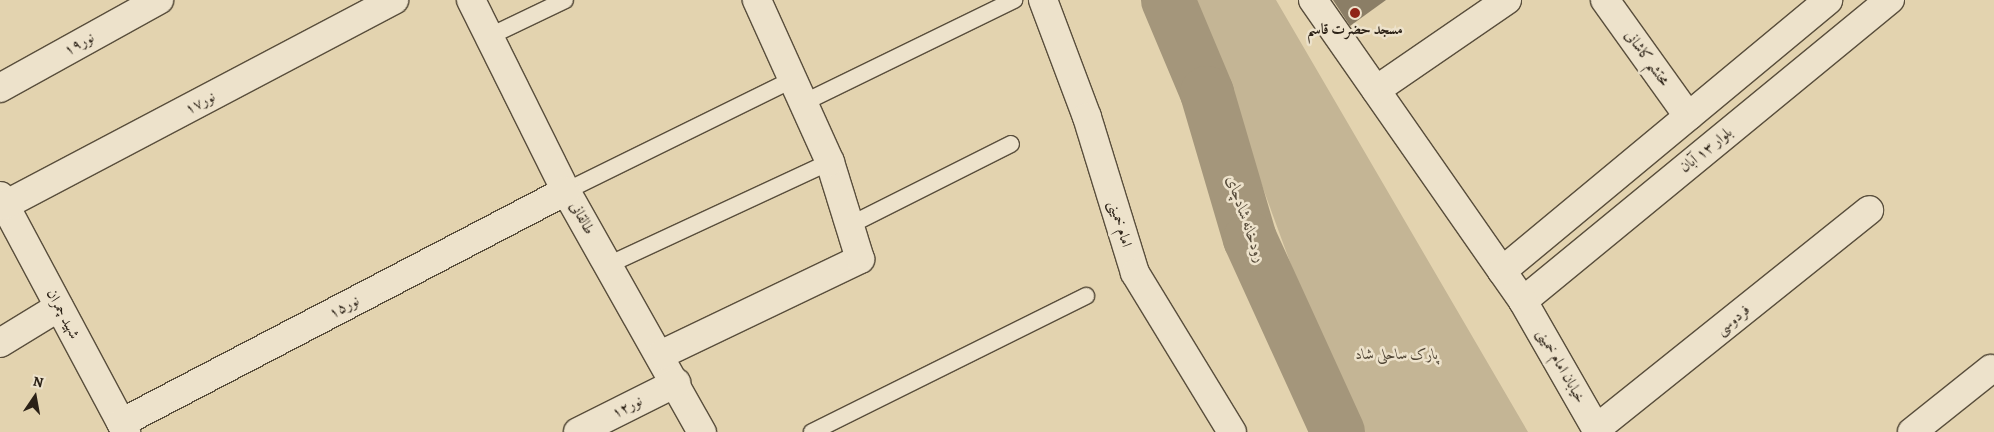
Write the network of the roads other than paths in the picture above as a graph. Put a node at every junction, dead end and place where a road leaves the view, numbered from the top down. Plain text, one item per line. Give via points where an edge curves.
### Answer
1 (159, 0) edge
2 (394, 0) edge
3 (471, 0) edge
4 (565, 0) edge
5 (757, 0) edge
6 (1014, 0) edge
7 (1043, 0) edge
8 (1313, 0) edge
9 (1507, 0) edge
10 (1605, 0) edge
11 (1828, 0) edge
12 (1890, 0) edge
13 (490, 36) junction
14 (0, 88) edge
15 (1376, 90) junction
16 (798, 91) junction
17 (1688, 116) junction
18 (1012, 144) dead end
19 (830, 162) junction
20 (566, 190) junction
21 (3, 200) edge
22 (1869, 210) dead end
23 (850, 226) junction
24 (608, 265) junction
25 (1502, 271) junction
26 (1086, 296) dead end
27 (1523, 301) junction
28 (60, 307) junction
29 (0, 343) edge
30 (660, 355) junction
31 (1991, 369) dead end
32 (676, 383) junction
33 (123, 427) edge
34 (1597, 431) edge
35 (578, 432) edge
36 (702, 432) edge
37 (812, 432) edge
38 (1232, 432) edge
39 (1912, 432) edge

1 - 14 street, نور۱۹
2 - 21 street, نور۱۷
3 - 13 street, طالقانی
4 - 13 lane
5 - 16 street
6 - 16 lane
7 - 38 street, امام خمینی via 1087,117 1135,273
8 - 15 street, خیابان امام خمینی
9 - 15 street
10 - 17 street, محتشم کاشانی
11 - 17 street
12 - 27 street, بلوار ۱۳ آبان
13 - 20 street, طالقانی
15 - 25 street, خیابان امام خمینی
16 - 19 street
16 - 20 lane
17 - 25 street
18 - 23 lane
19 - 23 street
19 - 24 lane
20 - 24 street, طالقانی
20 - 33 street, نور۱۵
21 - 28 street, شهید چمران
22 - 34 street, فردوسی
23 - 30 street via 860,259
24 - 30 street, طالقانی
25 - 27 street, خیابان امام خمینی
26 - 37 lane
27 - 34 street, خیابان امام خمینی
28 - 29 street
28 - 33 street, شهید چمران
30 - 32 street, طالقانی
31 - 39 street
32 - 35 street, نور۱۲
32 - 36 street, طالقانی

